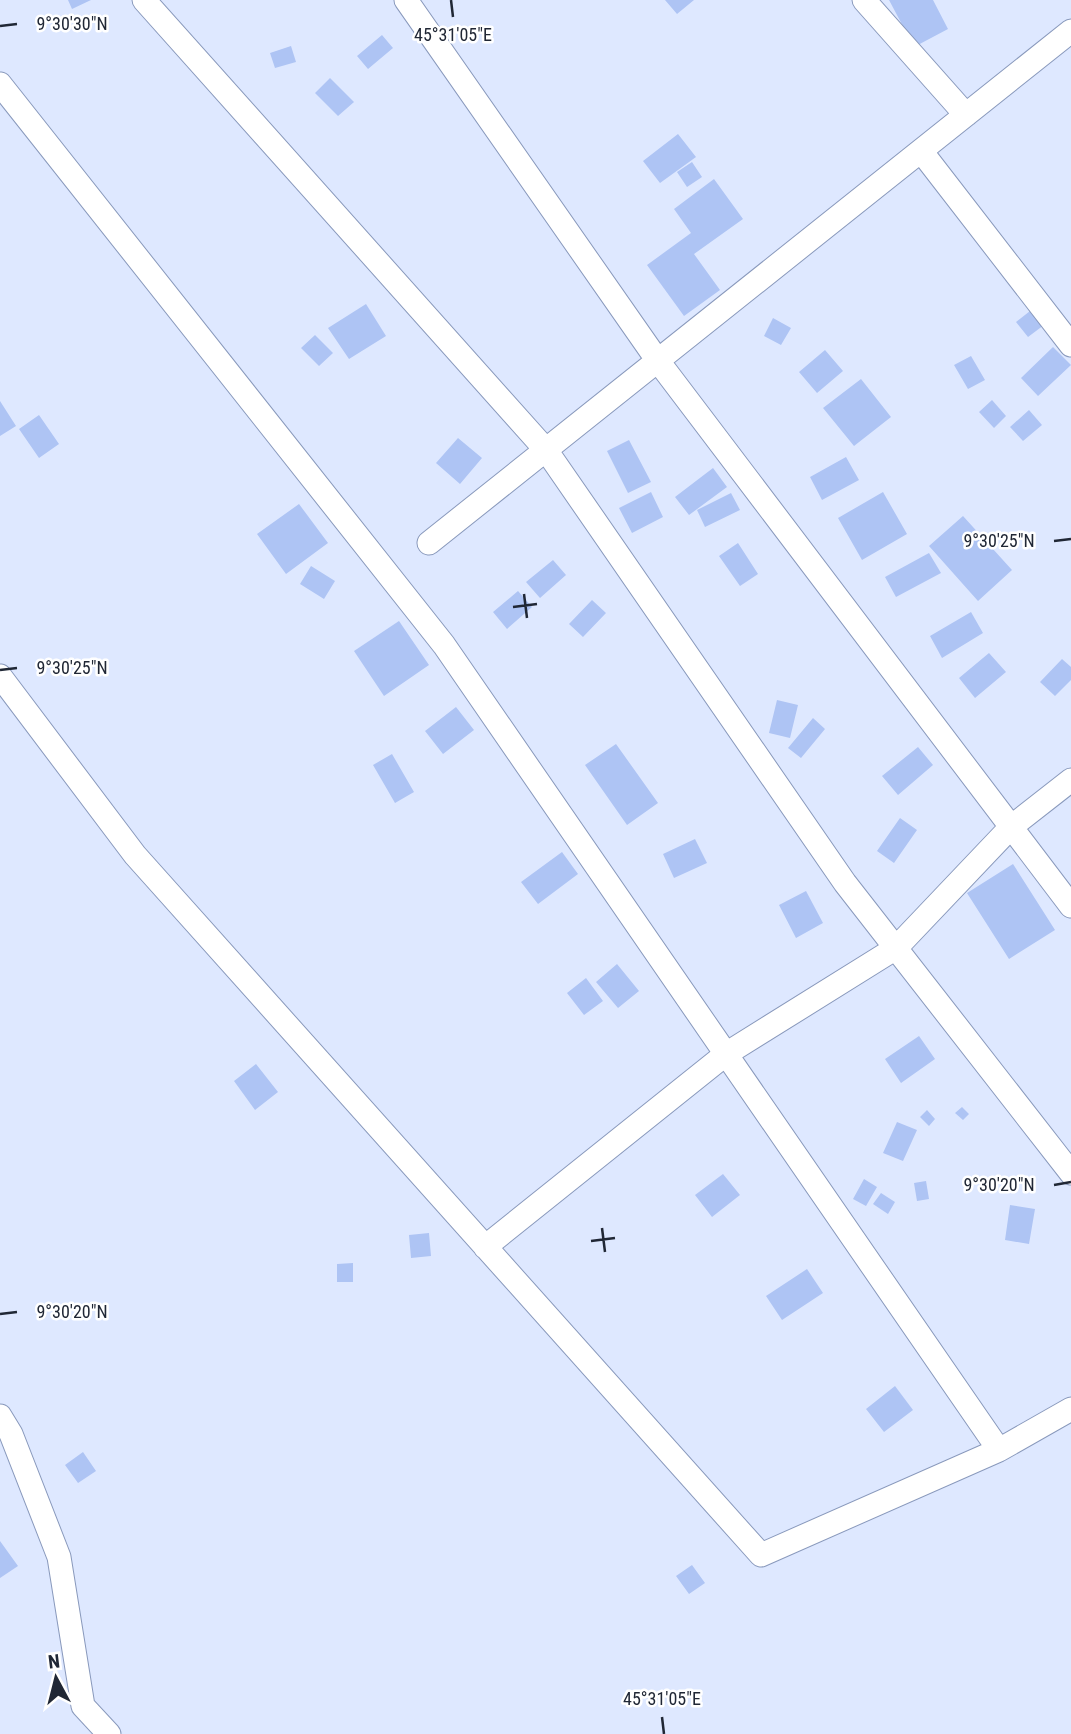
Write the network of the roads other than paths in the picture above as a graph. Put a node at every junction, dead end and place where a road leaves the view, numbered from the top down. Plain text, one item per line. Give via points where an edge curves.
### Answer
1 (144, 0) edge
2 (406, 0) edge
3 (864, 0) edge
4 (1071, 31) edge
5 (0, 83) edge
6 (966, 115) junction
7 (921, 151) junction
8 (1071, 345) edge
9 (658, 361) junction
10 (546, 450) junction
11 (429, 543) dead end
12 (0, 676) edge
13 (1071, 780) edge
14 (1011, 827) junction
15 (1071, 906) edge
16 (895, 948) junction
17 (726, 1054) junction
18 (1071, 1173) edge
19 (485, 1247) junction
20 (1071, 1409) edge
21 (0, 1416) edge
22 (999, 1450) junction
23 (108, 1734) edge

1 - 10 street
2 - 9 street
3 - 6 street
4 - 6 street
5 - 17 street via 444,645
6 - 7 street
7 - 8 street
7 - 9 street
9 - 10 street
9 - 14 street
10 - 11 street
10 - 16 street via 845,883
12 - 19 street via 135,855
13 - 14 street
14 - 15 street
14 - 16 street
16 - 17 street
16 - 18 street
17 - 19 street
17 - 22 street
19 - 22 street via 761,1555
20 - 22 street
21 - 23 street via 59,1557 83,1706

